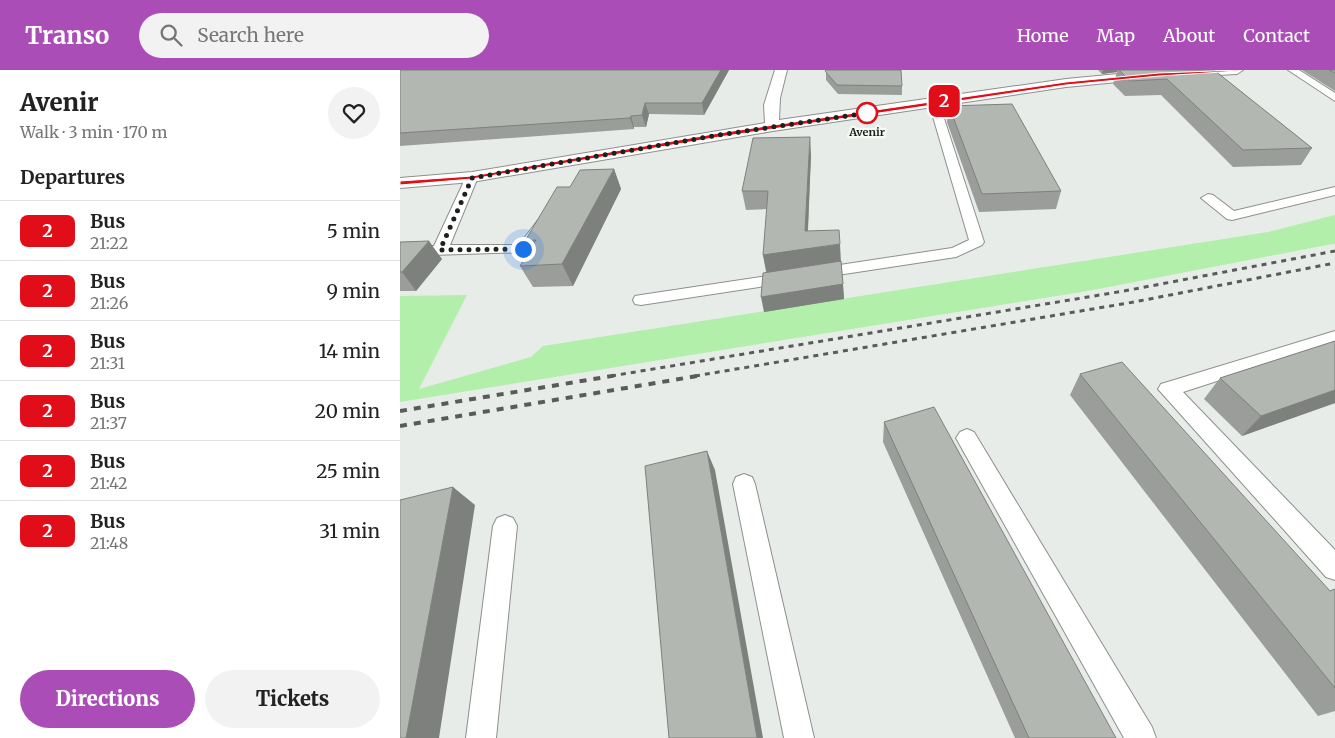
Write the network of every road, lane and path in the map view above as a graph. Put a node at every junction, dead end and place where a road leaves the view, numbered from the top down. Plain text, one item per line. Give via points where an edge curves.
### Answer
1 (781, 70) edge
2 (1238, 70) edge
3 (1293, 70) edge
4 (1335, 98) edge
5 (934, 103) junction
6 (773, 126) junction
7 (472, 178) junction
8 (400, 183) edge
9 (1335, 191) edge
10 (1208, 198) dead end
11 (552, 211) edge
12 (400, 250) edge
13 (440, 250) junction
14 (641, 300) dead end
15 (1335, 337) edge
16 (967, 438) dead end
17 (744, 484) dead end
18 (505, 526) dead end
19 (1335, 568) edge
20 (481, 738) edge
21 (800, 738) edge
22 (1142, 738) edge

1 - 6 street via 772,101
2 - 5 street via 1081,82
3 - 4 lane
5 - 6 street
5 - 14 lane via 977,242 956,252
6 - 7 street
7 - 8 street
7 - 13 lane
9 - 10 lane via 1232,216
11 - 13 lane via 523,249
12 - 13 lane
15 - 19 lane via 1168,389
16 - 22 lane
17 - 21 lane
18 - 20 lane

